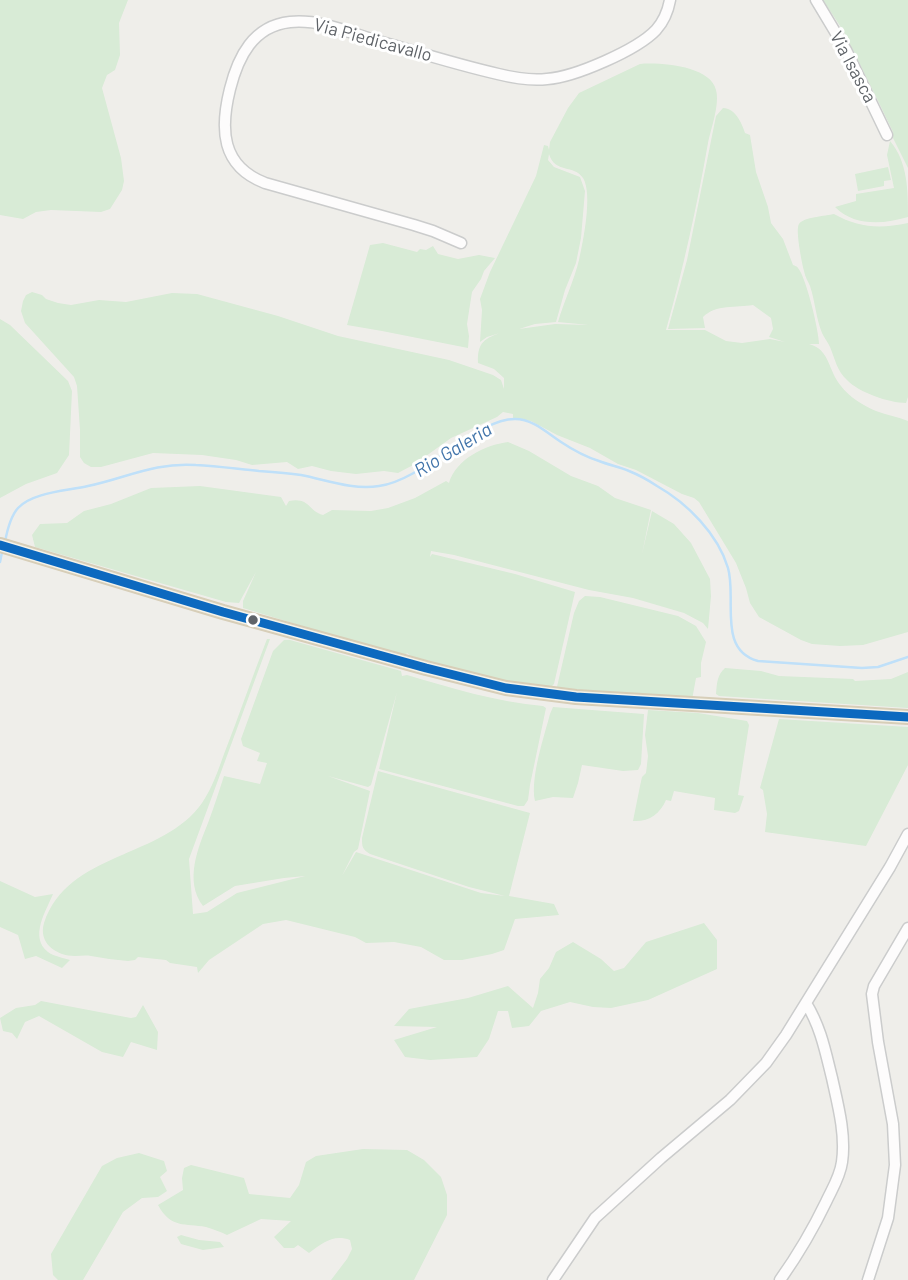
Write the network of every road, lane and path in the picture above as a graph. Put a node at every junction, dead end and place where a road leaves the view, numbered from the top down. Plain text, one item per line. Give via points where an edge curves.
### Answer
1 (670, 0) edge
2 (816, 0) edge
3 (887, 135) dead end
4 (461, 243) dead end
5 (0, 545) edge
6 (908, 718) edge
7 (908, 834) edge
8 (908, 928) edge
9 (806, 1003) junction
10 (553, 1280) edge
11 (779, 1280) edge
12 (869, 1280) edge

1 - 4 street, Via Piedicavallo via 662,22 643,40 602,62 545,80 498,74 305,22 271,27 248,45 240,57 223,119 228,148 243,170 261,182 414,225
2 - 3 street, Via Isasca
5 - 6 main road via 237,616 506,688 576,697
7 - 9 street
8 - 12 street via 872,994 895,1165 886,1224
9 - 10 street via 752,1080 595,1218
9 - 11 street via 818,1026 831,1075 842,1127 842,1158 823,1208

